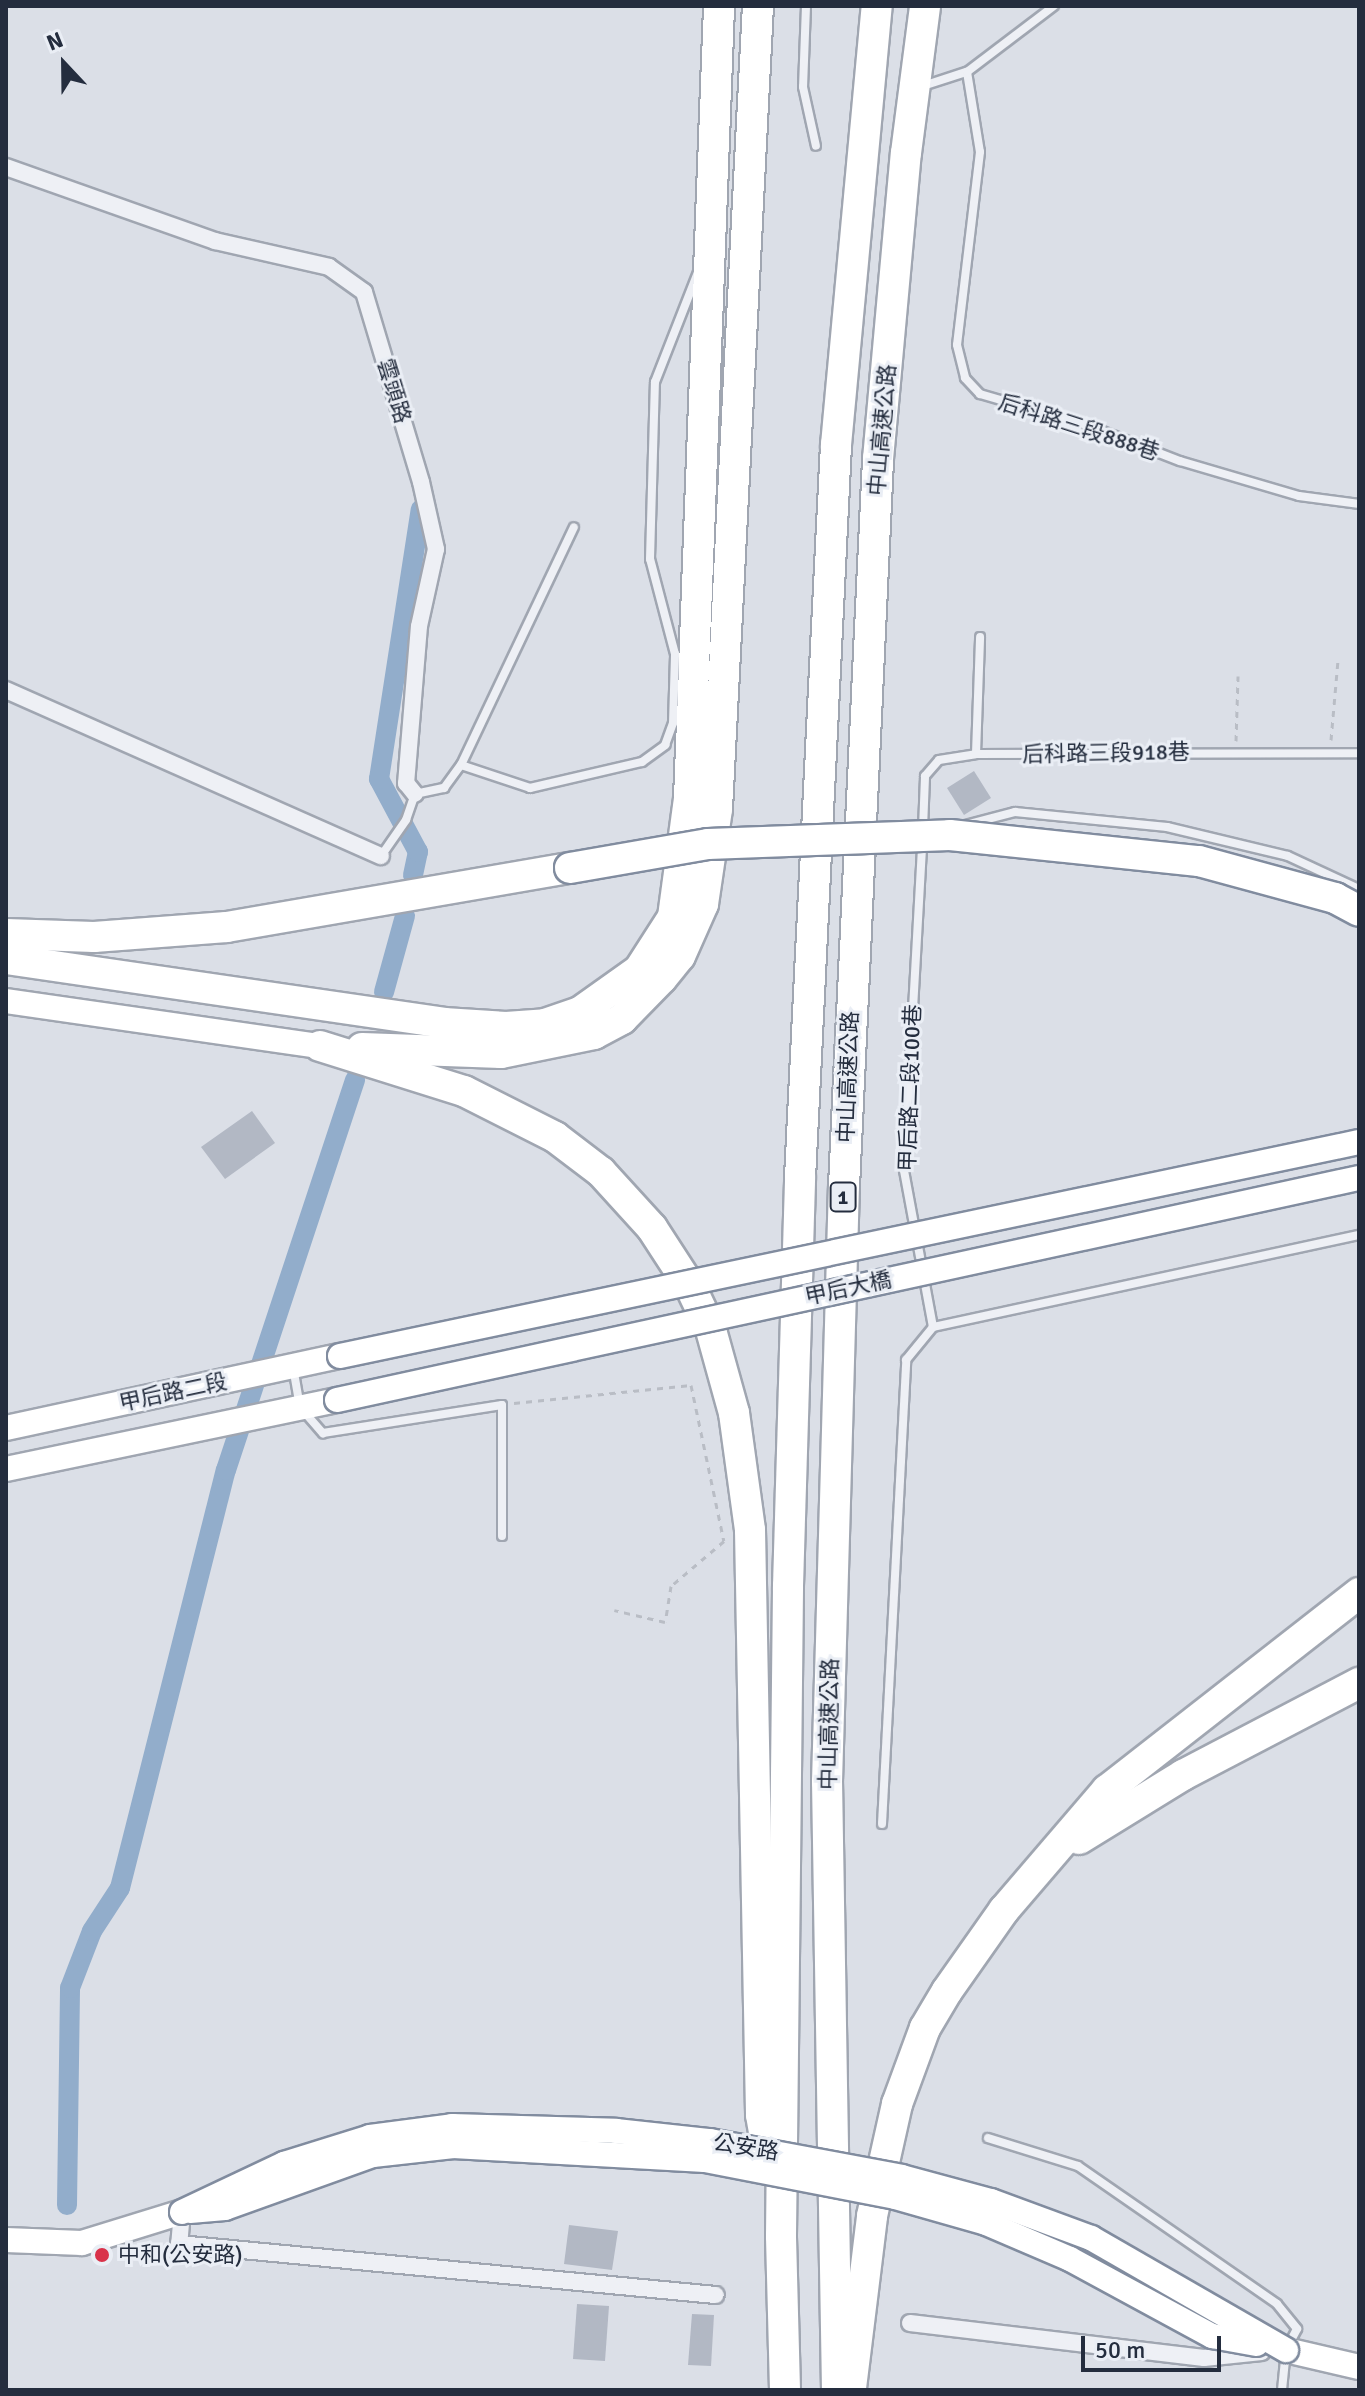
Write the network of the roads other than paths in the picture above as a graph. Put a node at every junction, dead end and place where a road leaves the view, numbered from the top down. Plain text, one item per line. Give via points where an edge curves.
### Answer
1 (719, 6) edge
2 (758, 6) edge
3 (806, 6) edge
4 (877, 6) edge
5 (925, 6) edge
6 (1054, 6) edge
7 (967, 72) junction
8 (929, 84) dead end
9 (816, 146) dead end
10 (6, 167) edge
11 (712, 248) junction
12 (1359, 504) edge
13 (574, 527) dead end
14 (980, 637) dead end
15 (6, 690) edge
16 (1359, 753) edge
17 (976, 754) junction
18 (461, 765) junction
19 (415, 794) junction
20 (930, 837) junction
21 (381, 856) joint
22 (1359, 889) edge
23 (1359, 911) edge
24 (6, 934) edge
25 (6, 959) edge
26 (6, 1001) edge
27 (320, 1046) junction
28 (1359, 1142) edge
29 (1359, 1178) edge
30 (1359, 1235) edge
31 (933, 1327) junction
32 (340, 1356) joint
33 (293, 1367) junction
34 (337, 1400) joint
35 (300, 1407) junction
36 (6, 1428) edge
37 (6, 1469) edge
38 (502, 1536) dead end
39 (1359, 1593) edge
40 (1359, 1683) edge
41 (882, 1824) dead end
42 (1047, 1861) junction
43 (988, 2138) dead end
44 (182, 2212) junction
45 (781, 2236) junction
46 (6, 2240) edge
47 (716, 2295) dead end
48 (910, 2323) dead end
49 (1286, 2350) junction
50 (1359, 2367) edge
51 (785, 2390) edge
52 (837, 2390) edge
53 (851, 2390) edge
54 (1282, 2390) edge

1 - 11 highway
2 - 27 highway via 717,809 711,875 692,931 680,956 622,1019 563,1044 501,1053
3 - 9 lane via 803,87
4 - 45 highway, 中山高速公路 / 1 via 836,445 816,815 788,1586
5 - 52 highway, 中山高速公路 / 1 via 878,459 844,1186 827,1782
6 - 7 lane
7 - 8 lane
7 - 12 lane, 后科路三段888巷 via 980,152 957,345 965,378 980,394 1087,425 1180,461 1299,496
10 - 19 street, 雲頭路 via 171,227 329,267 364,292 436,549 419,626 406,783
11 - 18 lane via 676,317 655,382 650,559 675,654 673,723 665,745 642,762 530,788
11 - 25 highway via 687,827 673,917 639,970 580,1012 545,1024 506,1027 444,1023
13 - 18 lane
14 - 17 lane
15 - 21 street
16 - 17 lane, 后科路三段918巷
17 - 20 lane, 后科路三段918巷 via 939,760 925,776
18 - 19 lane via 444,788
19 - 21 lane, 雲頭路 via 406,820
20 - 22 lane via 1015,812 1167,827 1288,856
20 - 23 highway, bridge via 1199,861 1335,898
20 - 24 highway, bridge via 708,844 227,927 94,937
20 - 31 lane, 甲后路二段100巷 via 904,1170
26 - 27 main road
27 - 45 highway via 464,1091 555,1137 601,1172 652,1228 711,1330 734,1413 750,1530 761,2115
28 - 32 main road, 甲后大橋, bridge
29 - 34 main road, 甲后大橋, bridge
30 - 31 lane
31 - 41 lane via 906,1360
32 - 33 main road, 甲后路二段
33 - 35 lane
33 - 36 main road, 甲后路二段
34 - 35 main road, 甲后路二段
35 - 37 main road, 甲后路二段
35 - 38 lane via 323,1433 502,1405
39 - 42 highway via 1136,1764
40 - 42 highway via 1183,1775
42 - 53 highway via 972,1952 925,2028 909,2067 872,2216
43 - 49 lane via 1078,2166 1277,2304 1297,2329
44 - 46 main road, 公安路 via 82,2243
44 - 47 street via 179,2244
44 - 49 main road, 公安路, bridge via 284,2164 370,2137 424,2129 530,2126 710,2141 902,2177 991,2201 1091,2238
45 - 51 highway, 中山高速公路 / 1
48 - 49 street, 公安路 via 1204,2358
49 - 50 main road, 公安路
49 - 54 lane

